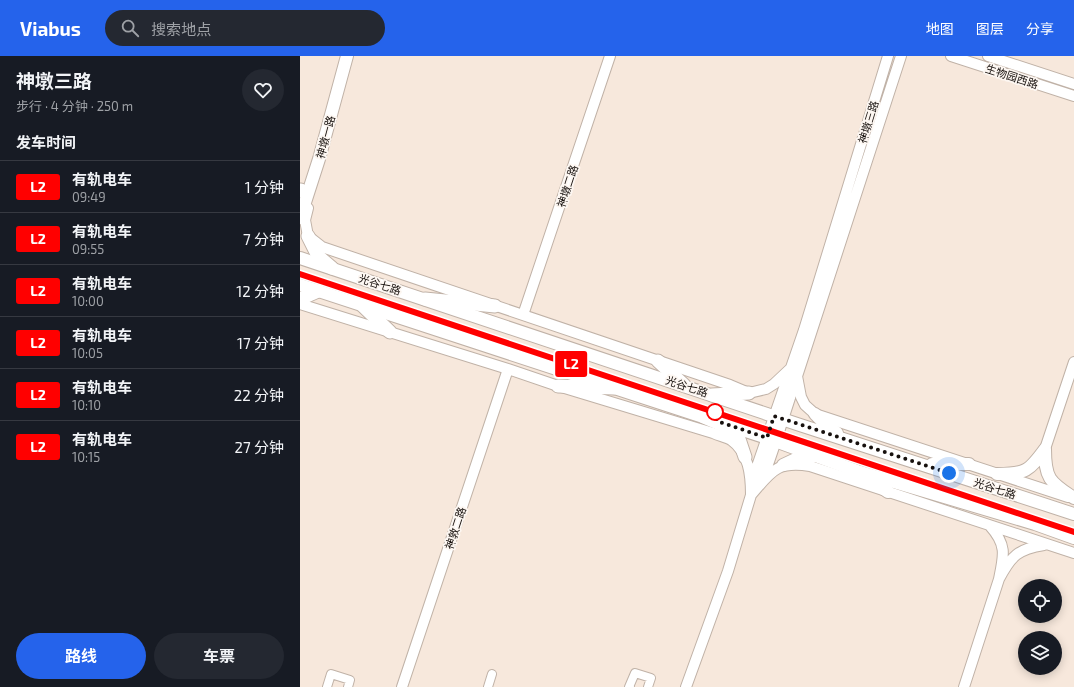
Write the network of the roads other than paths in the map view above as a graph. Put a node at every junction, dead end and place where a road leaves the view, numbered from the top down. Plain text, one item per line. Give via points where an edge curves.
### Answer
1 (338, 56) edge
2 (347, 56) edge
3 (610, 56) edge
4 (888, 56) edge
5 (901, 56) edge
6 (951, 56) edge
7 (988, 56) edge
8 (1074, 84) edge
9 (1074, 96) edge
10 (320, 159) junction
11 (300, 191) edge
12 (300, 218) edge
13 (308, 236) junction
14 (300, 258) edge
15 (332, 268) junction
16 (300, 285) edge
17 (318, 291) junction
18 (300, 299) edge
19 (425, 299) junction
20 (300, 304) edge
21 (363, 306) junction
22 (495, 306) junction
23 (524, 315) junction
24 (390, 332) junction
25 (658, 361) junction
26 (1074, 362) edge
27 (508, 369) junction
28 (794, 372) junction
29 (684, 385) junction
30 (558, 386) junction
31 (614, 388) junction
32 (749, 394) junction
33 (712, 395) junction
34 (815, 414) junction
35 (704, 417) junction
36 (779, 417) junction
37 (772, 440) junction
38 (848, 440) junction
39 (1045, 449) junction
40 (745, 457) junction
41 (816, 457) junction
42 (919, 463) junction
43 (969, 464) junction
44 (783, 465) junction
45 (857, 471) junction
46 (997, 474) junction
47 (761, 483) junction
48 (751, 484) junction
49 (888, 492) junction
50 (751, 495) junction
51 (1074, 498) edge
52 (1074, 514) edge
53 (990, 526) junction
54 (1074, 538) edge
55 (1048, 544) junction
56 (1074, 553) edge
57 (999, 579) junction
58 (492, 674) dead end
59 (327, 687) edge
60 (348, 687) edge
61 (402, 687) edge
62 (488, 687) edge
63 (630, 687) edge
64 (648, 687) edge
65 (686, 687) edge
66 (964, 687) edge

1 - 11 main road, 神墩一路 via 315,147
2 - 10 main road, 神墩一路
3 - 23 street, 神墩二路
4 - 28 street, 神墩三路 via 804,330
5 - 28 street, 神墩三路
6 - 9 street, 生物园西路
7 - 8 street, 生物园西路
10 - 12 main road, 神墩一路
10 - 13 street via 305,220
13 - 15 main road via 318,256
13 - 22 street via 322,247
14 - 15 main road, 光谷七路
15 - 19 main road, 光谷七路
16 - 17 main road, 光谷七路
17 - 18 main road
17 - 21 main road, 光谷七路
19 - 22 main road
19 - 29 main road, 光谷七路
20 - 24 street
21 - 24 main road
21 - 31 main road, 光谷七路
22 - 23 street
23 - 25 street
24 - 27 street
25 - 29 main road
25 - 32 street
26 - 39 street
27 - 30 street
27 - 61 street, 神敦二路
28 - 32 street via 766,389
28 - 34 street via 805,405
28 - 36 street, 神墩三路
29 - 33 main road, 光谷七路
30 - 31 main road
30 - 40 street via 713,433 730,440
31 - 35 main road, 光谷七路
32 - 33 main road
33 - 36 main road, 光谷七路
34 - 38 main road
34 - 43 street
35 - 37 main road, 光谷七路
35 - 40 main road via 727,427 739,439
36 - 37 street, 神墩三路
36 - 38 main road, 光谷七路
37 - 41 main road, 光谷七路
37 - 47 street, 神墩三路
37 - 48 street, 神墩三路
38 - 42 main road, 光谷七路
39 - 46 main road via 1034,465 1024,471
39 - 51 main road via 1045,466 1049,479
40 - 48 street via 751,474
41 - 44 main road via 800,457
41 - 45 main road, 光谷七路
42 - 43 main road
42 - 52 main road, 光谷七路
43 - 46 street
44 - 47 street
44 - 49 street via 810,466
45 - 49 main road
45 - 54 main road, 光谷七路
46 - 51 street
47 - 50 street
48 - 50 street
49 - 53 street
50 - 65 street via 728,570
53 - 55 street
53 - 57 street via 1002,543 1004,555
55 - 56 street
55 - 57 street via 1029,547 1016,554 1006,565
57 - 66 street
58 - 62 street
59 - 60 street via 331,674 350,680
63 - 64 street via 635,673 651,678

